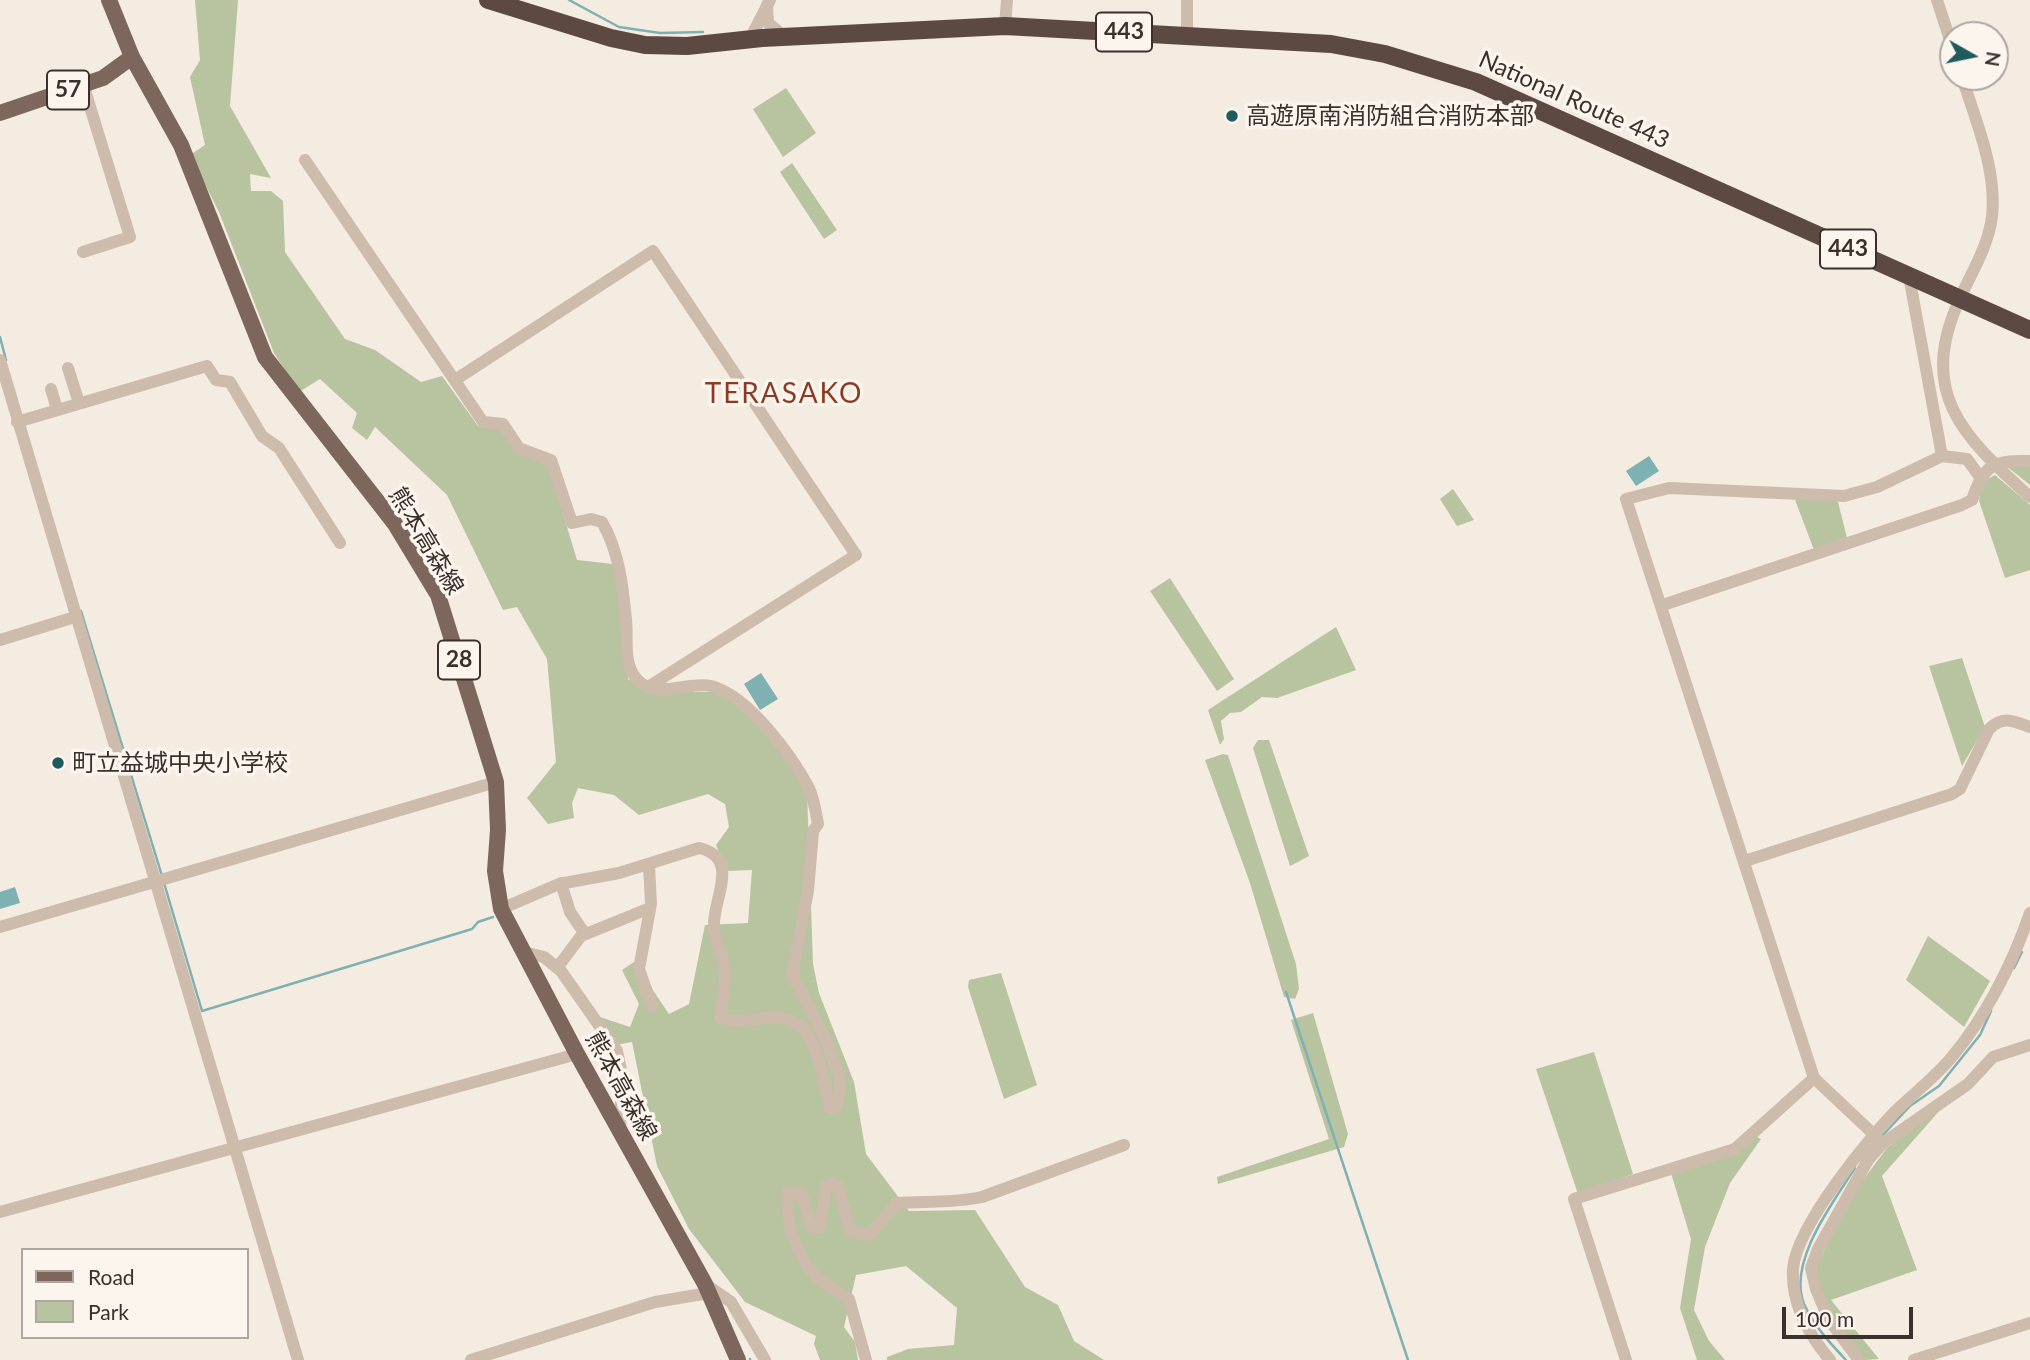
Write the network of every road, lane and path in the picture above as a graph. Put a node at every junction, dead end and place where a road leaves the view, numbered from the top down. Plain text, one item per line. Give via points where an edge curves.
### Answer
1 (109, 0) edge
2 (488, 0) edge
3 (1007, 0) edge
4 (1187, 0) edge
5 (1937, 0) edge
6 (768, 3) edge
7 (1944, 21) edge
8 (1005, 26) junction
9 (1186, 35) junction
10 (785, 37) junction
11 (750, 39) junction
12 (132, 57) junction
13 (83, 84) junction
14 (1966, 91) edge
15 (0, 113) edge
16 (305, 160) dead end
17 (83, 252) dead end
18 (1909, 276) junction
19 (1960, 298) junction
20 (2030, 330) edge
21 (0, 360) edge
22 (68, 368) dead end
23 (455, 380) junction
24 (51, 389) dead end
25 (79, 403) junction
26 (57, 409) junction
27 (17, 422) junction
28 (1942, 456) junction
29 (2030, 461) edge
30 (1994, 464) junction
31 (1980, 477) junction
32 (2030, 497) edge
33 (340, 543) dead end
34 (1663, 605) junction
35 (75, 617) junction
36 (0, 640) edge
37 (648, 687) junction
38 (2030, 727) edge
39 (496, 782) junction
40 (1745, 861) junction
41 (649, 865) junction
42 (155, 879) junction
43 (561, 883) junction
44 (501, 908) junction
45 (650, 908) junction
46 (2030, 914) edge
47 (0, 927) edge
48 (585, 934) junction
49 (524, 952) junction
50 (557, 968) junction
51 (652, 1006) dead end
52 (2030, 1045) edge
53 (578, 1054) junction
54 (1814, 1078) junction
55 (620, 1130) junction
56 (1879, 1138) junction
57 (1124, 1145) dead end
58 (235, 1148) junction
59 (0, 1212) edge
60 (707, 1288) junction
61 (2030, 1322) edge
62 (298, 1360) edge
63 (471, 1360) edge
64 (738, 1360) edge
65 (765, 1360) edge
66 (866, 1360) edge
67 (1626, 1360) edge
68 (1830, 1360) edge
69 (1859, 1360) edge
70 (1914, 1360) edge

1 - 12 main road, 熊本高森線 / 28
2 - 11 highway, National Route 443 / 443 via 645,45
3 - 8 street
4 - 9 street
5 - 7 street
6 - 10 street via 768,23
6 - 11 street
8 - 9 highway, National Route 443 / 443
8 - 10 highway, National Route 443 / 443
9 - 18 highway, National Route 443 / 443 via 1331,44 1385,54 1476,82
10 - 11 highway, National Route 443 / 443
12 - 13 main road, 57 via 103,78
12 - 39 main road, 熊本高森線 / 28 via 181,145 265,357 395,524 438,595
13 - 15 main road, 57
13 - 17 street via 130,237
14 - 19 street via 1993,191 1989,233
16 - 23 street
18 - 19 highway, National Route 443 / 443
18 - 28 street
19 - 20 highway, National Route 443 / 443
19 - 30 street via 1943,365 1947,400 1958,424
21 - 27 street
22 - 25 street
23 - 37 street via 482,422 503,424 519,448 551,460 572,523 602,522 620,568 628,662 636,678
23 - 37 street via 653,251 856,555
24 - 26 street
25 - 26 street
25 - 33 street via 207,366 216,380 230,382 262,436 279,448
26 - 27 street
27 - 35 street
28 - 31 street via 1967,459
28 - 34 street via 1877,487 1844,496 1669,488 1626,499
29 - 30 street
30 - 31 street
30 - 32 street
31 - 34 street via 1972,500 1962,505
34 - 40 street
35 - 36 street
35 - 42 street
37 - 41 street via 665,690 700,684 715,687 743,704 777,740 810,790 818,824 813,831 808,891 792,975 839,1076 836,1107 830,1108 823,1067 796,1023 778,1017 731,1022 721,1018 724,964 713,925 722,882 717,855 699,848
38 - 40 street via 2004,719 1996,722 1960,789 1952,793
39 - 42 street
39 - 44 main road, 熊本高森線 / 28 via 495,872
40 - 54 street
41 - 43 street
41 - 45 street
42 - 47 street
42 - 58 street
43 - 44 street
43 - 48 street via 570,912
44 - 49 main road, 熊本高森線 / 28
45 - 48 street
45 - 51 street via 639,969
46 - 56 street via 1972,1029
48 - 50 street
49 - 50 street via 544,957
49 - 53 main road, 熊本高森線 / 28
50 - 55 street via 617,1051 622,1074
52 - 56 street via 1993,1057 1968,1084
53 - 55 main road, 熊本高森線 / 28
53 - 58 street
54 - 56 street
54 - 67 street via 1735,1149 1574,1199
55 - 60 main road, 熊本高森線 / 28
56 - 68 street via 1842,1174 1809,1228 1793,1266 1796,1302 1814,1342
56 - 69 street via 1811,1268 1829,1320
57 - 66 street via 982,1196 897,1203 870,1235 850,1231 839,1188 832,1184 823,1195 820,1227 811,1228 802,1194 788,1192 793,1243 824,1283 849,1299
58 - 59 street
58 - 62 street
60 - 63 street
60 - 64 main road, 熊本高森線 / 28
60 - 65 street via 731,1302
61 - 70 street

